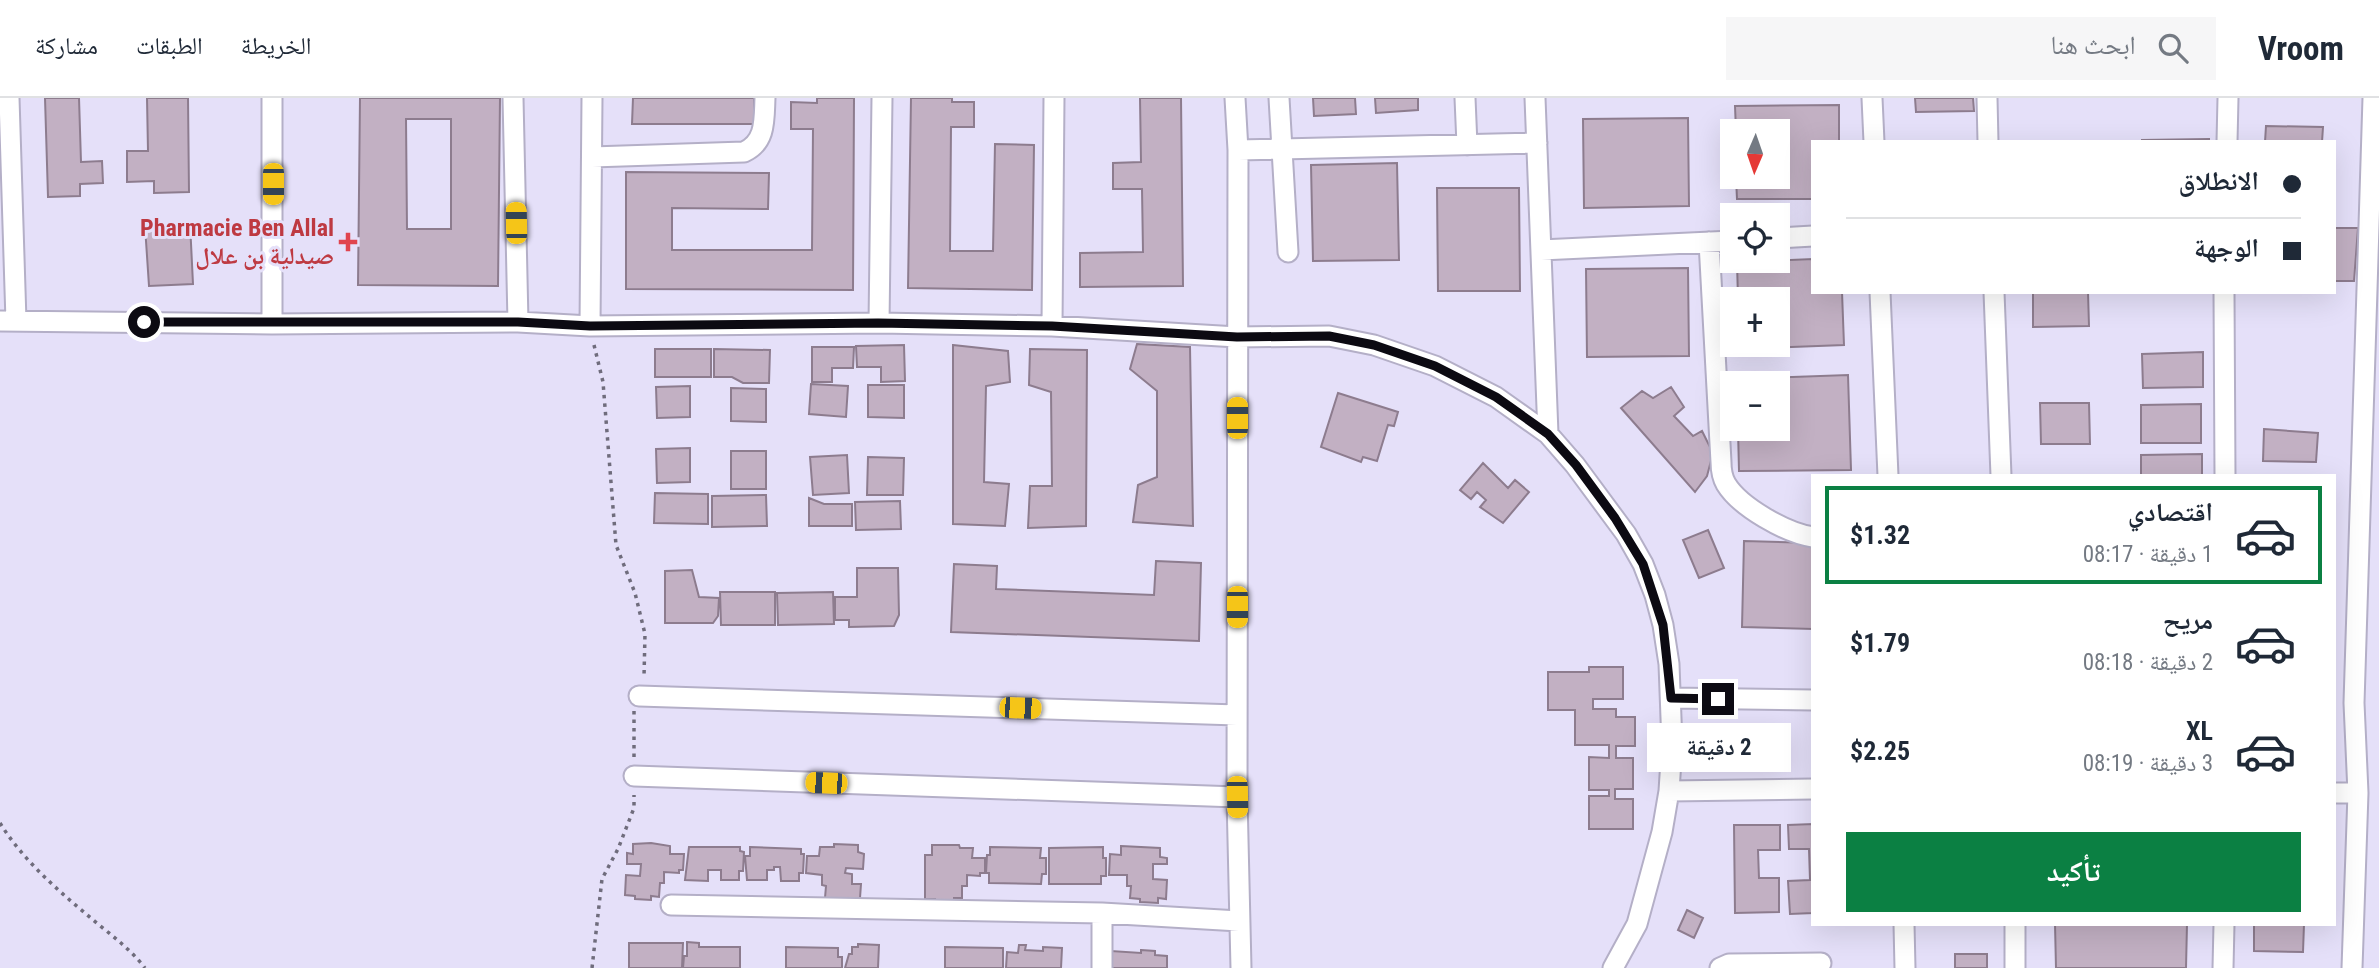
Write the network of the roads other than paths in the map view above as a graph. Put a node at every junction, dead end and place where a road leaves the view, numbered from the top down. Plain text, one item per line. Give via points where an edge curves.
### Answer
1 (9, 98) edge
2 (272, 98) edge
3 (513, 98) edge
4 (592, 98) edge
5 (765, 98) edge
6 (881, 98) edge
7 (1054, 98) edge
8 (1235, 98) edge
9 (1279, 98) edge
10 (1465, 98) edge
11 (1535, 98) edge
12 (1872, 98) edge
13 (1987, 98) edge
14 (2228, 98) edge
15 (2373, 98) edge
16 (1874, 140) edge
17 (1989, 140) edge
18 (2227, 140) edge
19 (1537, 143) junction
20 (1467, 145) junction
21 (1238, 150) junction
22 (1281, 150) junction
23 (592, 157) junction
24 (1811, 236) edge
25 (1790, 237) edge
26 (1709, 242) junction
27 (1720, 242) edge
28 (1541, 250) junction
29 (1288, 252) dead end
30 (1880, 294) edge
31 (1994, 294) edge
32 (2224, 294) edge
33 (8, 321) edge
34 (518, 322) junction
35 (878, 323) junction
36 (272, 324) junction
37 (590, 326) junction
38 (1052, 326) junction
39 (1237, 337) junction
40 (1548, 434) junction
41 (1888, 474) edge
42 (2001, 474) edge
43 (2225, 474) edge
44 (1811, 536) edge
45 (639, 696) road end
46 (1671, 698) junction
47 (1811, 700) edge
48 (2344, 703) edge
49 (1237, 715) junction
50 (634, 776) road end
51 (1811, 789) edge
52 (1669, 791) junction
53 (2336, 793) edge
54 (2358, 793) junction
55 (1237, 797) junction
56 (671, 905) dead end
57 (1102, 913) junction
58 (1239, 921) junction
59 (1904, 926) edge
60 (2015, 926) edge
61 (2224, 926) edge
62 (1821, 963) dead end
63 (1101, 968) edge
64 (1241, 968) edge
65 (1612, 968) edge
66 (1720, 968) edge
67 (1905, 968) edge
68 (2015, 968) edge
69 (2223, 968) edge
70 (2352, 968) edge

1 - 33 street
2 - 36 street
3 - 34 street
4 - 23 street
5 - 23 street via 759,141 744,152
6 - 35 street
7 - 38 street
8 - 21 street
9 - 22 street
10 - 20 street
11 - 19 street
12 - 16 street
13 - 17 street
14 - 18 street
15 - 48 street
19 - 20 street
19 - 28 street
20 - 22 street
21 - 22 street
21 - 39 street
22 - 29 street
23 - 37 street
24 - 25 street
26 - 27 street
26 - 28 street
26 - 44 street via 1724,480 1770,522
28 - 40 street
30 - 41 street
31 - 42 street
32 - 43 street
33 - 36 street
34 - 36 street
34 - 37 street
35 - 37 street
35 - 38 street
38 - 39 street
39 - 40 street via 1329,336 1374,345 1435,366 1496,397
39 - 49 street
40 - 46 street via 1604,501 1643,564 1663,625
45 - 49 street
46 - 47 street
46 - 52 street
48 - 54 street
49 - 55 street
50 - 55 street
51 - 52 street
52 - 65 street via 1637,924
53 - 54 street
54 - 70 street
55 - 58 street
56 - 57 street
57 - 58 street
57 - 63 street
58 - 64 street
59 - 67 street
60 - 68 street
61 - 69 street
62 - 66 street via 1729,964

